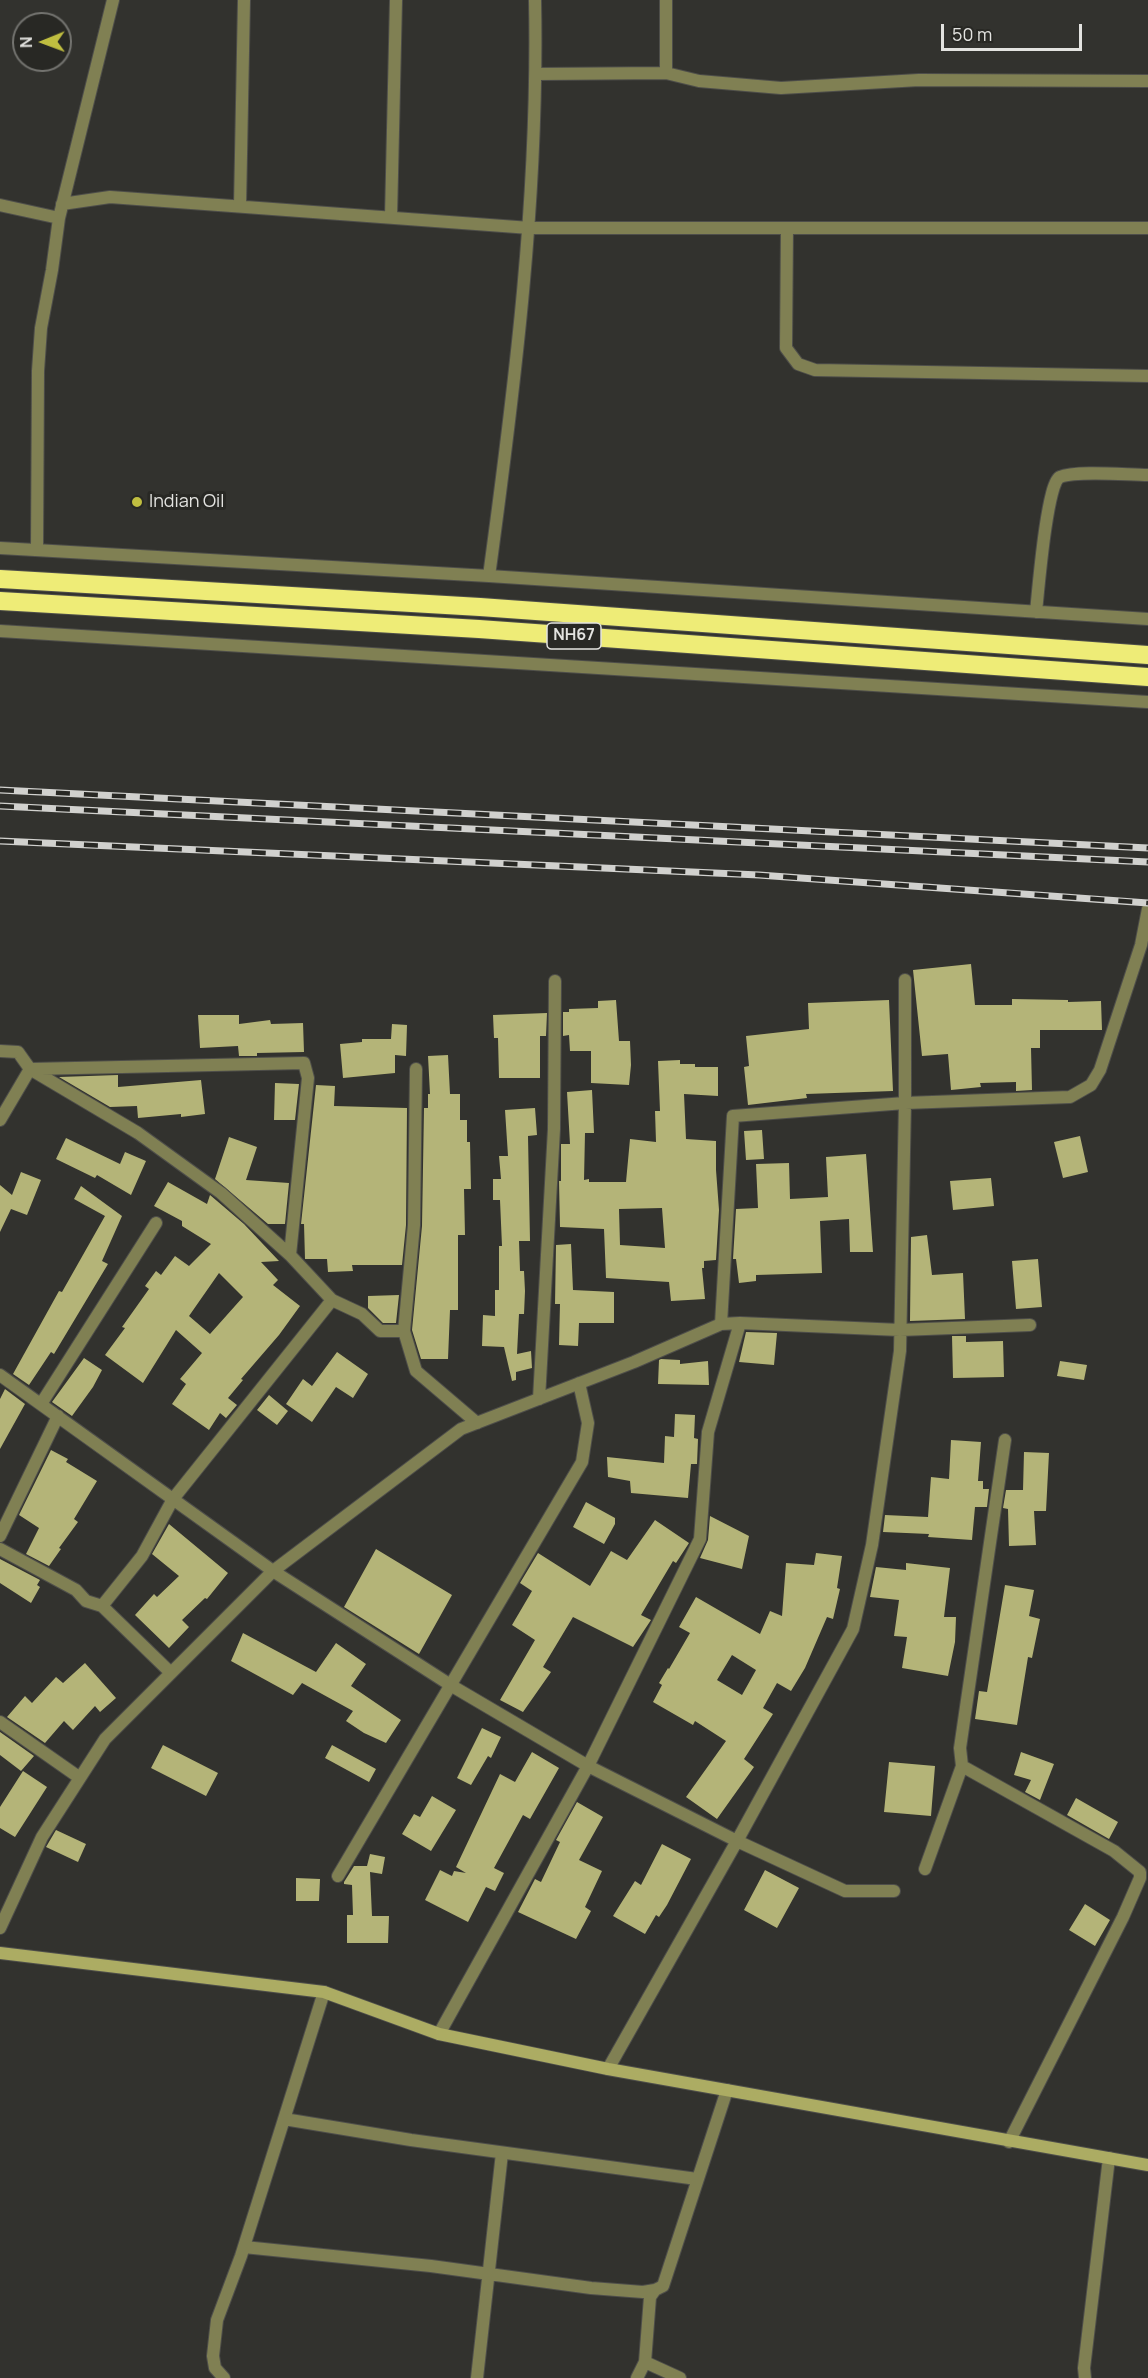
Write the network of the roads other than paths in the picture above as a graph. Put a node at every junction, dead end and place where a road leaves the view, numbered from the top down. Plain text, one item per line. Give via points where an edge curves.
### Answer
1 (112, 0) edge
2 (244, 0) edge
3 (396, 0) edge
4 (535, 0) edge
5 (666, 0) edge
6 (666, 73) junction
7 (536, 74) junction
8 (1148, 81) edge
9 (62, 204) junction
10 (0, 205) edge
11 (240, 206) junction
12 (391, 217) junction
13 (59, 218) junction
14 (530, 228) junction
15 (787, 228) junction
16 (1148, 228) edge
17 (1148, 376) edge
18 (1148, 475) edge
19 (0, 548) edge
20 (37, 550) junction
21 (489, 576) junction
22 (0, 579) edge
23 (0, 601) edge
24 (1036, 612) junction
25 (1148, 619) edge
26 (0, 631) edge
27 (1148, 655) edge
28 (1148, 677) edge
29 (1148, 702) edge
30 (1148, 909) edge
31 (905, 980) dead end
32 (555, 981) dead end
33 (0, 1051) edge
34 (30, 1069) junction
35 (416, 1069) dead end
36 (905, 1103) junction
37 (0, 1120) edge
38 (156, 1223) dead end
39 (290, 1255) junction
40 (333, 1300) junction
41 (740, 1323) junction
42 (721, 1324) junction
43 (1030, 1325) dead end
44 (900, 1330) junction
45 (404, 1331) junction
46 (0, 1375) edge
47 (579, 1383) junction
48 (539, 1399) junction
49 (41, 1404) junction
50 (58, 1416) junction
51 (477, 1423) junction
52 (1005, 1440) dead end
53 (173, 1499) junction
54 (0, 1536) edge
55 (0, 1549) edge
56 (273, 1571) junction
57 (102, 1606) junction
58 (171, 1673) junction
59 (452, 1686) junction
60 (0, 1722) edge
61 (588, 1766) junction
62 (962, 1766) junction
63 (80, 1778) junction
64 (737, 1841) junction
65 (925, 1869) dead end
66 (338, 1876) dead end
67 (894, 1891) dead end
68 (0, 1928) edge
69 (0, 1953) edge
70 (324, 1992) junction
71 (439, 2034) junction
72 (608, 2069) junction
73 (727, 2090) junction
74 (284, 2119) junction
75 (1009, 2141) junction
76 (502, 2153) junction
77 (1109, 2158) junction
78 (1148, 2165) edge
79 (697, 2180) junction
80 (244, 2247) junction
81 (489, 2274) junction
82 (656, 2290) junction
83 (645, 2362) junction
84 (221, 2377) edge
85 (477, 2378) edge
86 (637, 2378) edge
87 (680, 2378) edge
88 (1085, 2378) edge

1 - 9 street
2 - 11 street
3 - 12 street
4 - 7 street
5 - 6 street
6 - 7 street
6 - 8 street via 699,81 781,88 919,80
7 - 14 street
9 - 11 street via 110,197
9 - 13 street
10 - 13 street
11 - 12 street
12 - 14 street
13 - 20 street via 38,371
14 - 15 street
14 - 21 street
15 - 16 street
15 - 17 street via 786,348 798,364 815,370
18 - 24 street via 1058,477 1047,509
19 - 20 street
20 - 21 street
21 - 24 street
22 - 27 highway, NH67 via 480,607
23 - 28 highway, NH67 via 490,630
24 - 25 street
26 - 29 street
30 - 36 street via 1142,945 1100,1070 1091,1085 1070,1097
31 - 36 street
32 - 48 street via 554,1129
33 - 34 street via 18,1052
34 - 37 street
34 - 39 street via 147,1139 221,1193
34 - 39 street via 304,1063 308,1078
35 - 45 street via 414,1225
36 - 42 street via 733,1116
36 - 44 street
38 - 49 street
39 - 40 street
40 - 45 street via 362,1314 380,1331
40 - 53 street
41 - 42 street
41 - 44 street
41 - 61 street via 708,1432 700,1539
42 - 47 street
43 - 44 street
44 - 64 street via 872,1545 853,1629
45 - 51 street via 416,1371
46 - 49 street
47 - 48 street
47 - 59 street via 588,1423 582,1462
48 - 51 street
49 - 50 street
50 - 53 street
50 - 54 street
51 - 56 street via 461,1429
52 - 62 street via 960,1748
53 - 56 street
53 - 57 street via 142,1556
55 - 57 street via 76,1590 86,1601
56 - 58 street
56 - 59 street
57 - 58 street
58 - 63 street via 105,1739
59 - 61 street
59 - 66 street
60 - 63 street
61 - 64 street
61 - 71 street
62 - 65 street
62 - 75 street via 1114,1851 1140,1872 1123,1917
63 - 68 street via 42,1837
64 - 67 street via 845,1892
64 - 72 street
69 - 70 main road
70 - 71 main road
70 - 74 street
71 - 72 main road
72 - 73 main road
73 - 75 main road
73 - 79 street
74 - 76 street
74 - 80 street
75 - 77 main road
76 - 79 street
76 - 81 street
77 - 78 main road
77 - 88 street
79 - 82 street via 663,2286
80 - 81 street
80 - 84 street via 217,2320 213,2356
81 - 82 street via 591,2289
81 - 85 street
82 - 83 street via 650,2297
83 - 86 street
83 - 87 street

